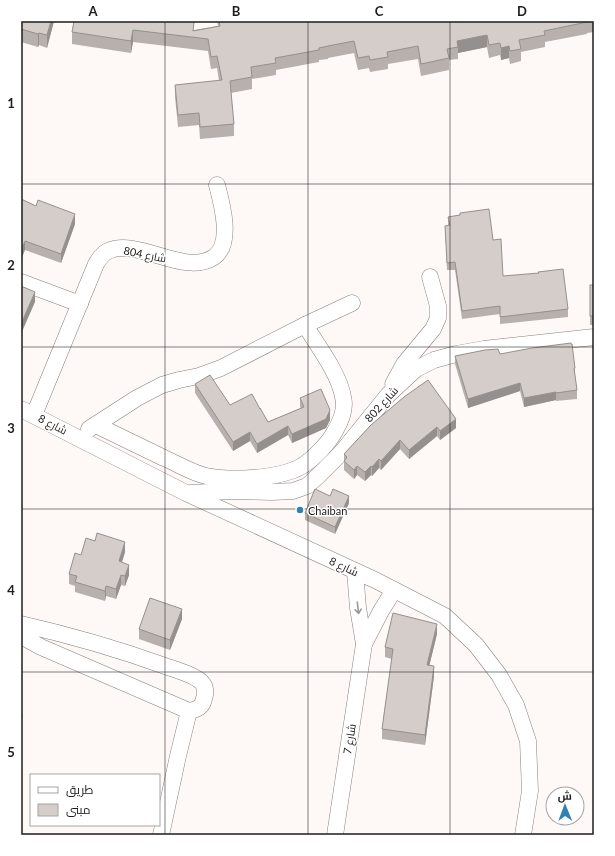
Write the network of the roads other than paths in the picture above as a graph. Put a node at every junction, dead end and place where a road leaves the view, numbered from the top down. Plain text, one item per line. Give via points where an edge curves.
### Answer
1 (217, 185) dead end
2 (430, 277) dead end
3 (21, 282) edge
4 (352, 303) dead end
5 (80, 304) junction
6 (305, 324) junction
7 (594, 337) edge
8 (388, 395) junction
9 (27, 412) edge
10 (96, 425) junction
11 (77, 437) junction
12 (186, 493) junction
13 (355, 571) junction
14 (394, 590) junction
15 (21, 624) edge
16 (21, 636) edge
17 (364, 644) junction
18 (189, 711) junction
19 (161, 835) edge
20 (335, 835) edge
21 (523, 835) edge

1 - 5 street, شارع 804 via 226,230 217,255 209,261 200,263 183,262 130,248 107,251 96,264
2 - 8 street via 438,306 438,318 433,329 404,364
3 - 5 street
4 - 6 street
5 - 9 street, شارع 804
6 - 10 street via 220,368 162,385
6 - 10 street via 336,376 344,397 340,424 330,440 302,466 273,476 206,476
7 - 8 street, شارع 802 via 484,349 434,360 416,369
8 - 12 street, شارع 802 via 341,452 307,486 293,491
9 - 11 street, شارع 8
10 - 11 street
11 - 12 street, شارع 8
12 - 13 street, شارع 8
13 - 14 street, شارع 8
13 -> 17 street
14 - 17 street
14 - 21 street, شارع 8 via 445,616 476,645 499,675 516,705 528,741 530,791
15 - 18 street via 130,653 193,677 203,684 206,695 202,705 196,710
16 - 18 street
17 - 20 street, شارع 7
18 - 19 street

